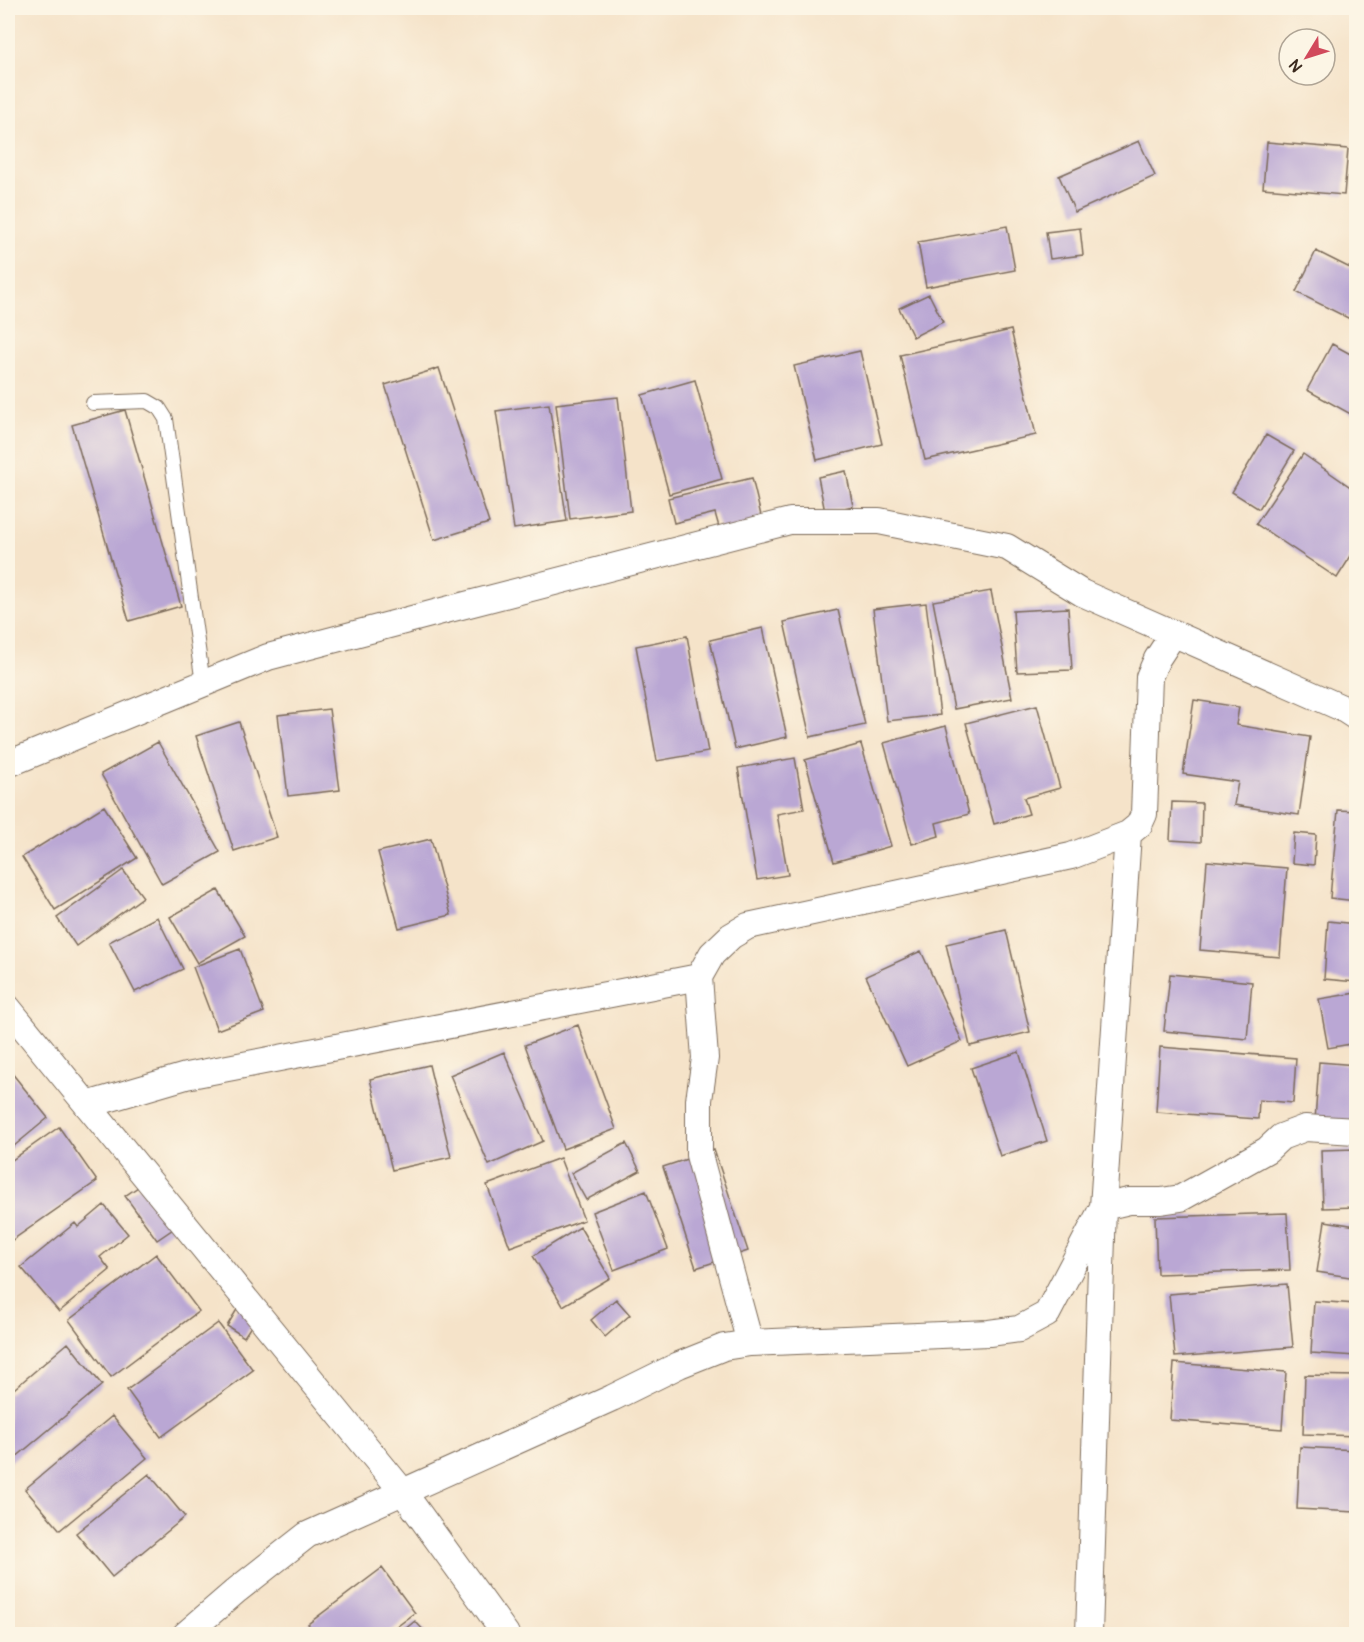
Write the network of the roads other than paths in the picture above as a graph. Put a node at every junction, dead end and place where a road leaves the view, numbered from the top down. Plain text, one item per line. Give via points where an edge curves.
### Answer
1 (93, 403) dead end
2 (1174, 633) junction
3 (203, 684) junction
4 (1352, 707) edge
5 (8, 764) edge
6 (1128, 834) junction
7 (699, 977) junction
8 (8, 1008) edge
9 (87, 1105) junction
10 (1356, 1131) edge
11 (1103, 1208) junction
12 (750, 1343) junction
13 (403, 1492) junction
14 (186, 1635) edge
15 (506, 1635) edge
16 (1089, 1635) edge

1 - 3 lane via 147,401 166,418
2 - 3 street via 1082,593 1007,547 879,521 790,521 268,657
2 - 4 street
2 - 6 street via 1149,677 1144,814
3 - 5 street
6 - 7 street via 1071,855 748,927 712,954
6 - 11 street
7 - 9 street via 186,1076
7 - 12 street via 705,1058 699,1101 699,1155
8 - 9 street
9 - 13 street
10 - 11 street via 1305,1128 1281,1137 1267,1150 1181,1198 1129,1201
11 - 12 street via 1047,1314 1019,1329
11 - 16 street
12 - 13 street via 724,1347 679,1365
13 - 14 street via 307,1535
13 - 15 street

